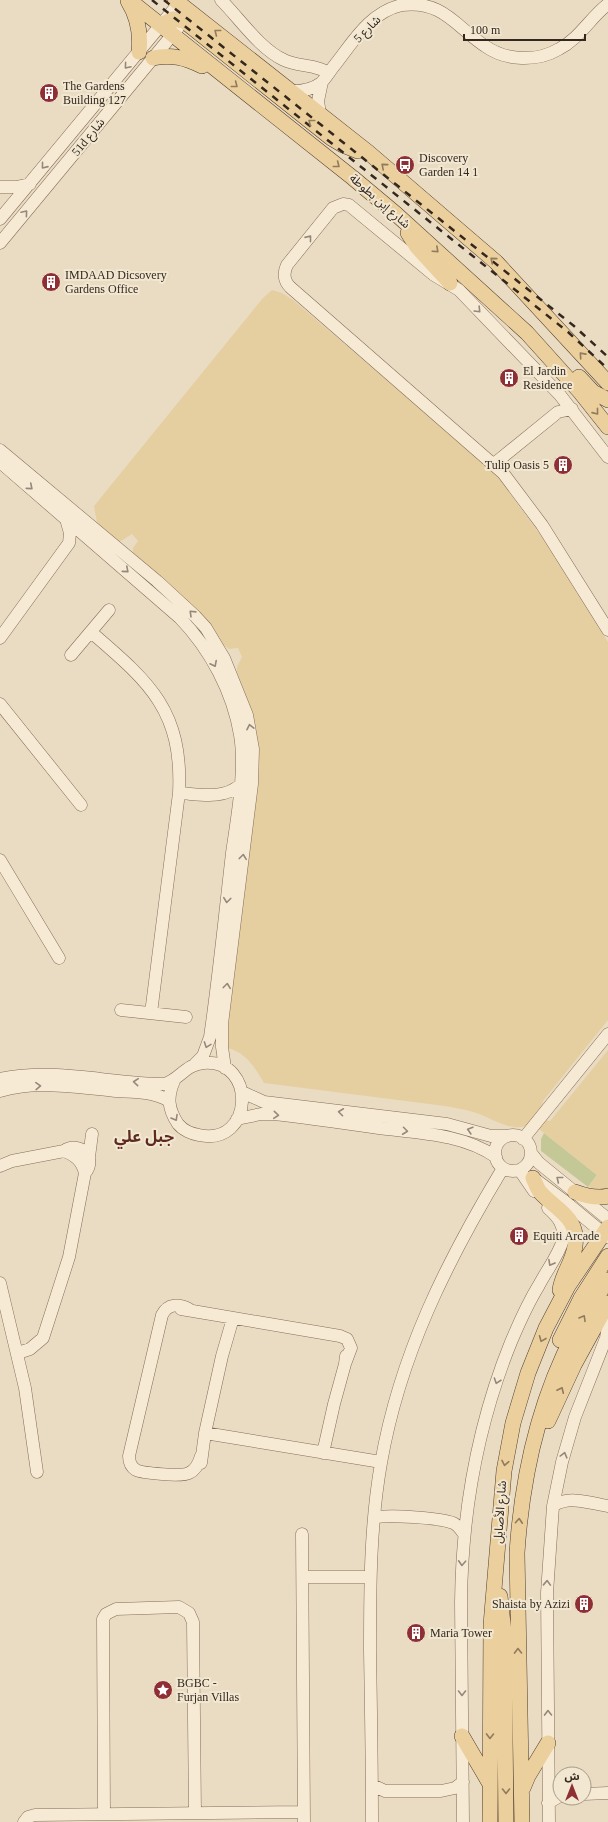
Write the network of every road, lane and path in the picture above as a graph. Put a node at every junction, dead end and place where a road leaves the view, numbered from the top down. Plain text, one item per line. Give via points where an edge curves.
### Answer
1 (129, 0) edge
2 (142, 0) edge
3 (221, 0) edge
4 (608, 4) edge
5 (182, 9) edge
6 (164, 21) junction
7 (173, 35) junction
8 (138, 52) junction
9 (153, 58) junction
10 (220, 73) junction
11 (325, 78) junction
12 (293, 91) junction
13 (320, 114) junction
14 (369, 153) junction
15 (30, 184) junction
16 (0, 187) edge
17 (396, 214) junction
18 (0, 219) edge
19 (0, 243) edge
20 (450, 283) junction
21 (527, 333) junction
22 (608, 384) edge
23 (560, 395) junction
24 (608, 400) edge
25 (572, 409) junction
26 (558, 412) junction
27 (608, 427) edge
28 (0, 450) edge
29 (509, 453) junction
30 (608, 457) edge
31 (0, 462) edge
32 (494, 464) junction
33 (503, 473) junction
34 (65, 517) junction
35 (96, 544) junction
36 (66, 547) junction
37 (109, 610) dead end
38 (608, 630) edge
39 (91, 632) junction
40 (0, 638) edge
41 (71, 655) dead end
42 (0, 704) edge
43 (240, 785) junction
44 (178, 793) junction
45 (219, 795) junction
46 (81, 805) dead end
47 (237, 812) junction
48 (0, 860) edge
49 (59, 958) dead end
50 (121, 1010) dead end
51 (151, 1013) junction
52 (186, 1016) dead end
53 (608, 1034) edge
54 (195, 1064) junction
55 (225, 1068) junction
56 (0, 1079) edge
57 (174, 1081) junction
58 (0, 1091) edge
59 (242, 1092) junction
60 (169, 1102) junction
61 (238, 1119) junction
62 (92, 1134) dead end
63 (508, 1136) junction
64 (523, 1139) junction
65 (64, 1151) junction
66 (531, 1153) junction
67 (89, 1158) junction
68 (499, 1162) junction
69 (0, 1166) edge
70 (85, 1173) junction
71 (524, 1173) junction
72 (575, 1192) junction
73 (608, 1196) edge
74 (606, 1233) edge
75 (608, 1256) edge
76 (608, 1280) edge
77 (0, 1283) edge
78 (607, 1304) edge
79 (558, 1305) junction
80 (233, 1318) junction
81 (607, 1337) edge
82 (17, 1348) junction
83 (548, 1394) junction
84 (205, 1433) junction
85 (323, 1453) junction
86 (381, 1462) junction
87 (37, 1472) dead end
88 (525, 1478) junction
89 (558, 1484) junction
90 (608, 1500) edge
91 (375, 1501) junction
92 (553, 1506) junction
93 (608, 1506) edge
94 (466, 1511) junction
95 (374, 1518) junction
96 (302, 1534) dead end
97 (464, 1534) junction
98 (496, 1571) junction
99 (303, 1577) junction
100 (370, 1577) junction
101 (462, 1736) junction
102 (548, 1743) junction
103 (548, 1778) junction
104 (552, 1781) edge
105 (463, 1782) junction
106 (490, 1784) junction
107 (372, 1785) junction
108 (608, 1787) edge
109 (592, 1788) edge
110 (608, 1793) edge
111 (592, 1794) edge
112 (521, 1795) junction
113 (372, 1801) junction
114 (552, 1801) edge
115 (548, 1803) junction
116 (463, 1804) junction
117 (195, 1813) junction
118 (104, 1814) junction
119 (304, 1817) edge
120 (24, 1822) edge
121 (372, 1822) edge
122 (463, 1822) edge
123 (490, 1822) edge
124 (506, 1822) edge
125 (522, 1822) edge
126 (549, 1822) edge

1 - 6 main road, شارع إبن بطوطة
1 - 8 main road via 139,29
2 - 6 main road via 158,12
3 - 11 street via 273,54 290,62 319,68
4 - 11 street, شارع 5 via 566,46 543,56 526,58 493,51 480,43 451,16 435,7 400,5 371,21
5 - 6 main road via 176,17
5 - 7 street, 51d شارع
12 -> 5 main road
14 -> 5 main road via 350,148 330,138
6 - 7 main road, شارع إبن بطوطة
6 - 8 street, 51d شارع
7 - 9 street, 51d شارع
7 - 10 main road, شارع إبن بطوطة
8 -> 15 street, 51d شارع
9 - 10 main road via 181,57
19 -> 9 street, 51d شارع
10 -> 17 main road, شارع إبن بطوطة
11 - 12 street, شارع 5 via 305,90
11 - 13 street, شارع 5 via 318,95
12 - 13 main road
13 - 14 main road
22 -> 14 main road via 507,272
15 - 16 street
15 - 18 street, 51d شارع
17 - 20 main road via 416,247
17 -> 21 main road, شارع إبن بطوطة
20 -> 23 street
32 -> 20 street via 290,287 285,280 285,268 333,208 343,204 354,208 434,275
21 - 24 main road via 551,348 592,392
21 -> 27 main road, شارع إبن بطوطة
23 - 25 street
23 - 26 street
25 - 26 street
25 - 30 street
26 - 29 street
55 -> 28 street via 222,1024 252,784 253,749 241,698 214,640 195,616 157,581
29 - 32 street
29 - 33 street
31 -> 34 street
32 - 33 street
33 - 38 street via 542,525
34 - 35 street
34 - 36 street via 70,533
35 - 36 street via 79,542
35 -> 43 street via 180,618 209,654 237,721 241,754
36 - 40 street
37 - 39 street
39 - 41 street
39 - 44 street via 133,668 158,699 174,735 179,767
42 - 46 street
43 - 45 street
43 - 47 street
44 - 45 street
44 - 51 street
45 - 47 street via 230,802
47 -> 54 street via 210,1036 203,1056
48 - 49 street
50 - 51 street
51 - 52 street
53 - 64 street
54 - 55 street via 215,1064
54 - 57 street
55 - 59 street via 239,1082
57 -> 56 street via 151,1084 52,1074
57 - 60 street
58 -> 60 street via 28,1086 72,1086 154,1095
59 - 61 street via 242,1106
63 -> 59 street via 492,1136 447,1124 264,1102
60 -> 61 street via 172,1115 180,1126 192,1134 215,1136 232,1127
61 -> 68 street via 274,1114 428,1134 472,1144 487,1151
62 - 67 street
63 - 64 street
63 - 68 street via 496,1147
64 - 66 street via 529,1145
65 - 67 street via 76,1147 84,1150
65 - 69 street via 12,1161
65 - 70 street via 75,1156
66 - 71 street
72 -> 66 street via 539,1163
67 - 70 street
68 - 71 street via 512,1171
68 - 86 street via 421,1325 404,1373
70 - 82 street via 69,1257 43,1338 30,1349
71 - 74 street
71 - 79 main road via 540,1192 564,1213 575,1234 575,1248 562,1279
71 -> 94 street via 539,1200 561,1222 563,1240 523,1315 501,1369 480,1439
72 - 73 main road via 584,1196
72 - 74 street
74 - 79 main road, شارع الأصايل via 568,1286
75 - 83 main road via 581,1298 556,1349
83 -> 76 main road, شارع الأصايل via 573,1334
77 - 82 street
78 - 81 street
88 -> 78 main road via 560,1392
79 -> 98 main road, شارع الأصايل via 528,1373 513,1423 504,1471
80 - 84 street
80 - 84 street via 178,1309 170,1312 161,1324 133,1442 133,1454 136,1462 149,1472 186,1475 197,1466
80 - 85 street via 325,1334 342,1344 346,1352 345,1364
89 -> 81 street via 575,1418
82 - 87 street
83 - 88 main road, شارع الأصايل via 535,1432
84 - 85 street
85 - 86 street
86 - 91 street
112 -> 88 main road, شارع الأصايل via 517,1553
89 - 90 street via 571,1494
89 - 92 street
91 - 94 street via 391,1510 447,1516
91 - 95 street
92 - 93 street via 571,1500
102 -> 92 street via 546,1593
94 - 97 street
95 - 97 street via 390,1515 447,1521 457,1526
95 - 100 street
96 - 99 street
97 -> 101 street via 461,1602
98 -> 106 main road, شارع الأصايل via 491,1629
98 -> 124 main road via 504,1624
99 - 100 street
99 - 119 street
100 - 107 street
101 - 105 street
101 - 106 main road
102 - 103 street
102 - 112 main road via 528,1776
103 - 104 street
103 - 115 street
105 - 107 street via 455,1788 441,1791 385,1791
105 - 116 street
106 - 123 main road, شارع الأصايل
107 - 113 street
108 - 109 street
110 - 111 street
112 - 125 main road, شارع الأصايل
113 - 116 street via 386,1797 448,1796
113 - 121 street
114 - 115 street
115 - 126 street
116 - 122 street
117 - 118 street
117 - 118 street via 193,1622 192,1617 184,1609 171,1608 116,1609 106,1614 103,1619
117 - 119 street
118 - 120 street via 35,1815 28,1817

